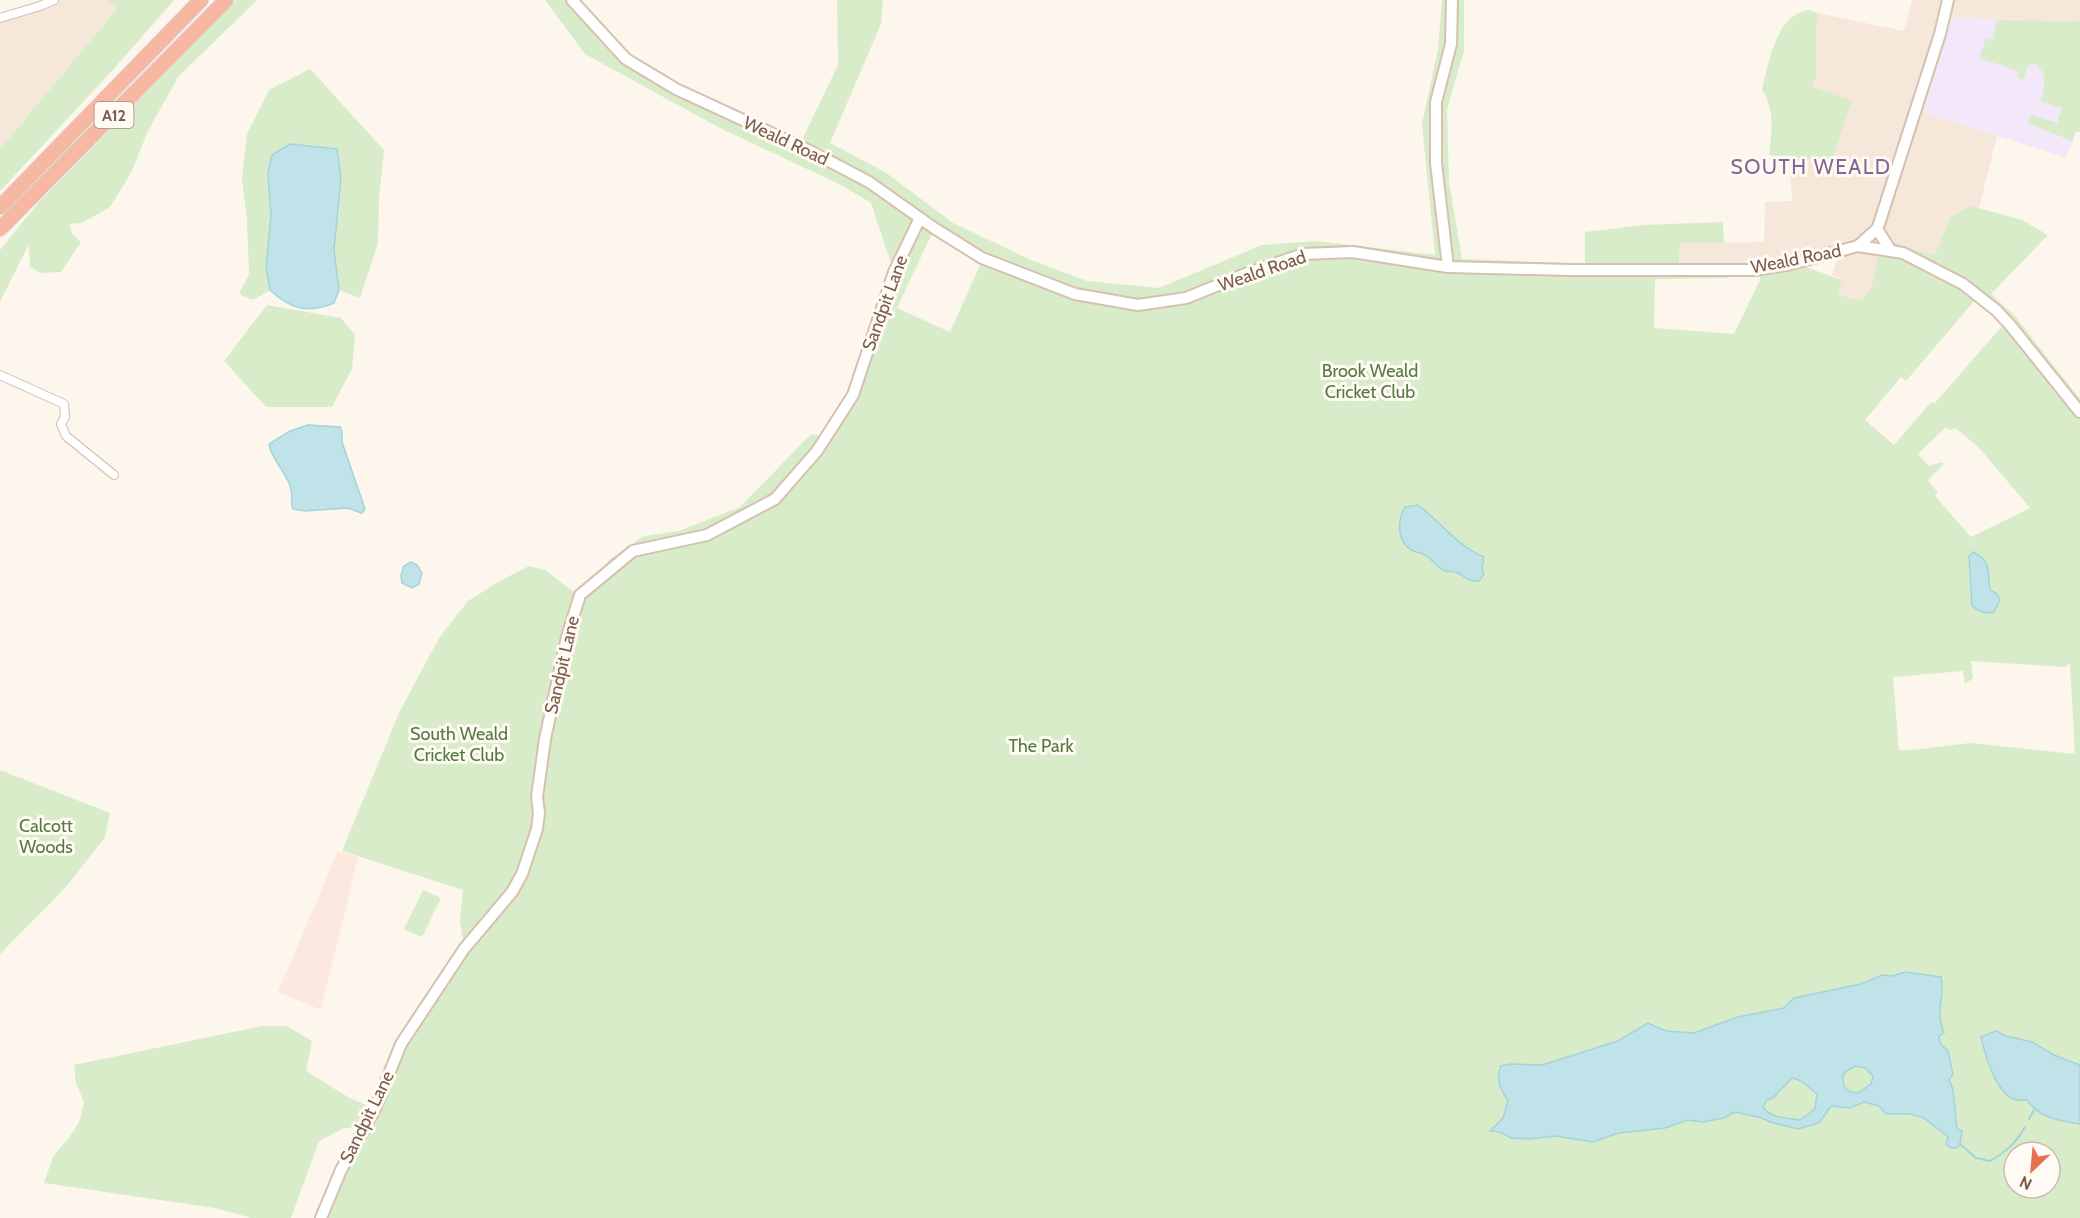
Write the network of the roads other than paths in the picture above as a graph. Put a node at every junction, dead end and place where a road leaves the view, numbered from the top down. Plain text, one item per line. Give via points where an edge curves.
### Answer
1 (54, 0) edge
2 (201, 0) edge
3 (226, 0) edge
4 (572, 0) edge
5 (1452, 0) edge
6 (1948, 0) edge
7 (0, 18) edge
8 (0, 207) edge
9 (920, 218) junction
10 (0, 229) edge
11 (1877, 229) junction
12 (1858, 246) junction
13 (1891, 251) junction
14 (1448, 267) junction
15 (0, 375) edge
16 (2080, 412) edge
17 (114, 475) dead end
18 (321, 1218) edge

1 - 7 street
2 - 8 highway, A12
3 - 10 highway, A12
4 - 9 street, Weald Road via 626,59 693,97 869,182
5 - 14 street via 1451,44 1436,102 1436,163
6 - 11 street
9 - 14 street, Weald Road via 982,258 1015,272 1075,294 1138,305 1186,298 1303,254 1353,252
9 - 18 street, Sandpit Lane via 894,272 853,395 817,451 775,499 707,535 633,551 580,595 543,749 537,829 522,874 512,892 464,949 401,1044 375,1109 341,1170
11 - 12 street
11 - 13 street
12 - 13 street, Weald Road
12 - 14 street, Weald Road via 1754,270
13 - 16 street, Weald Road via 1903,253 1963,284 1996,310
15 - 17 street via 63,404 66,409 61,424 66,436

